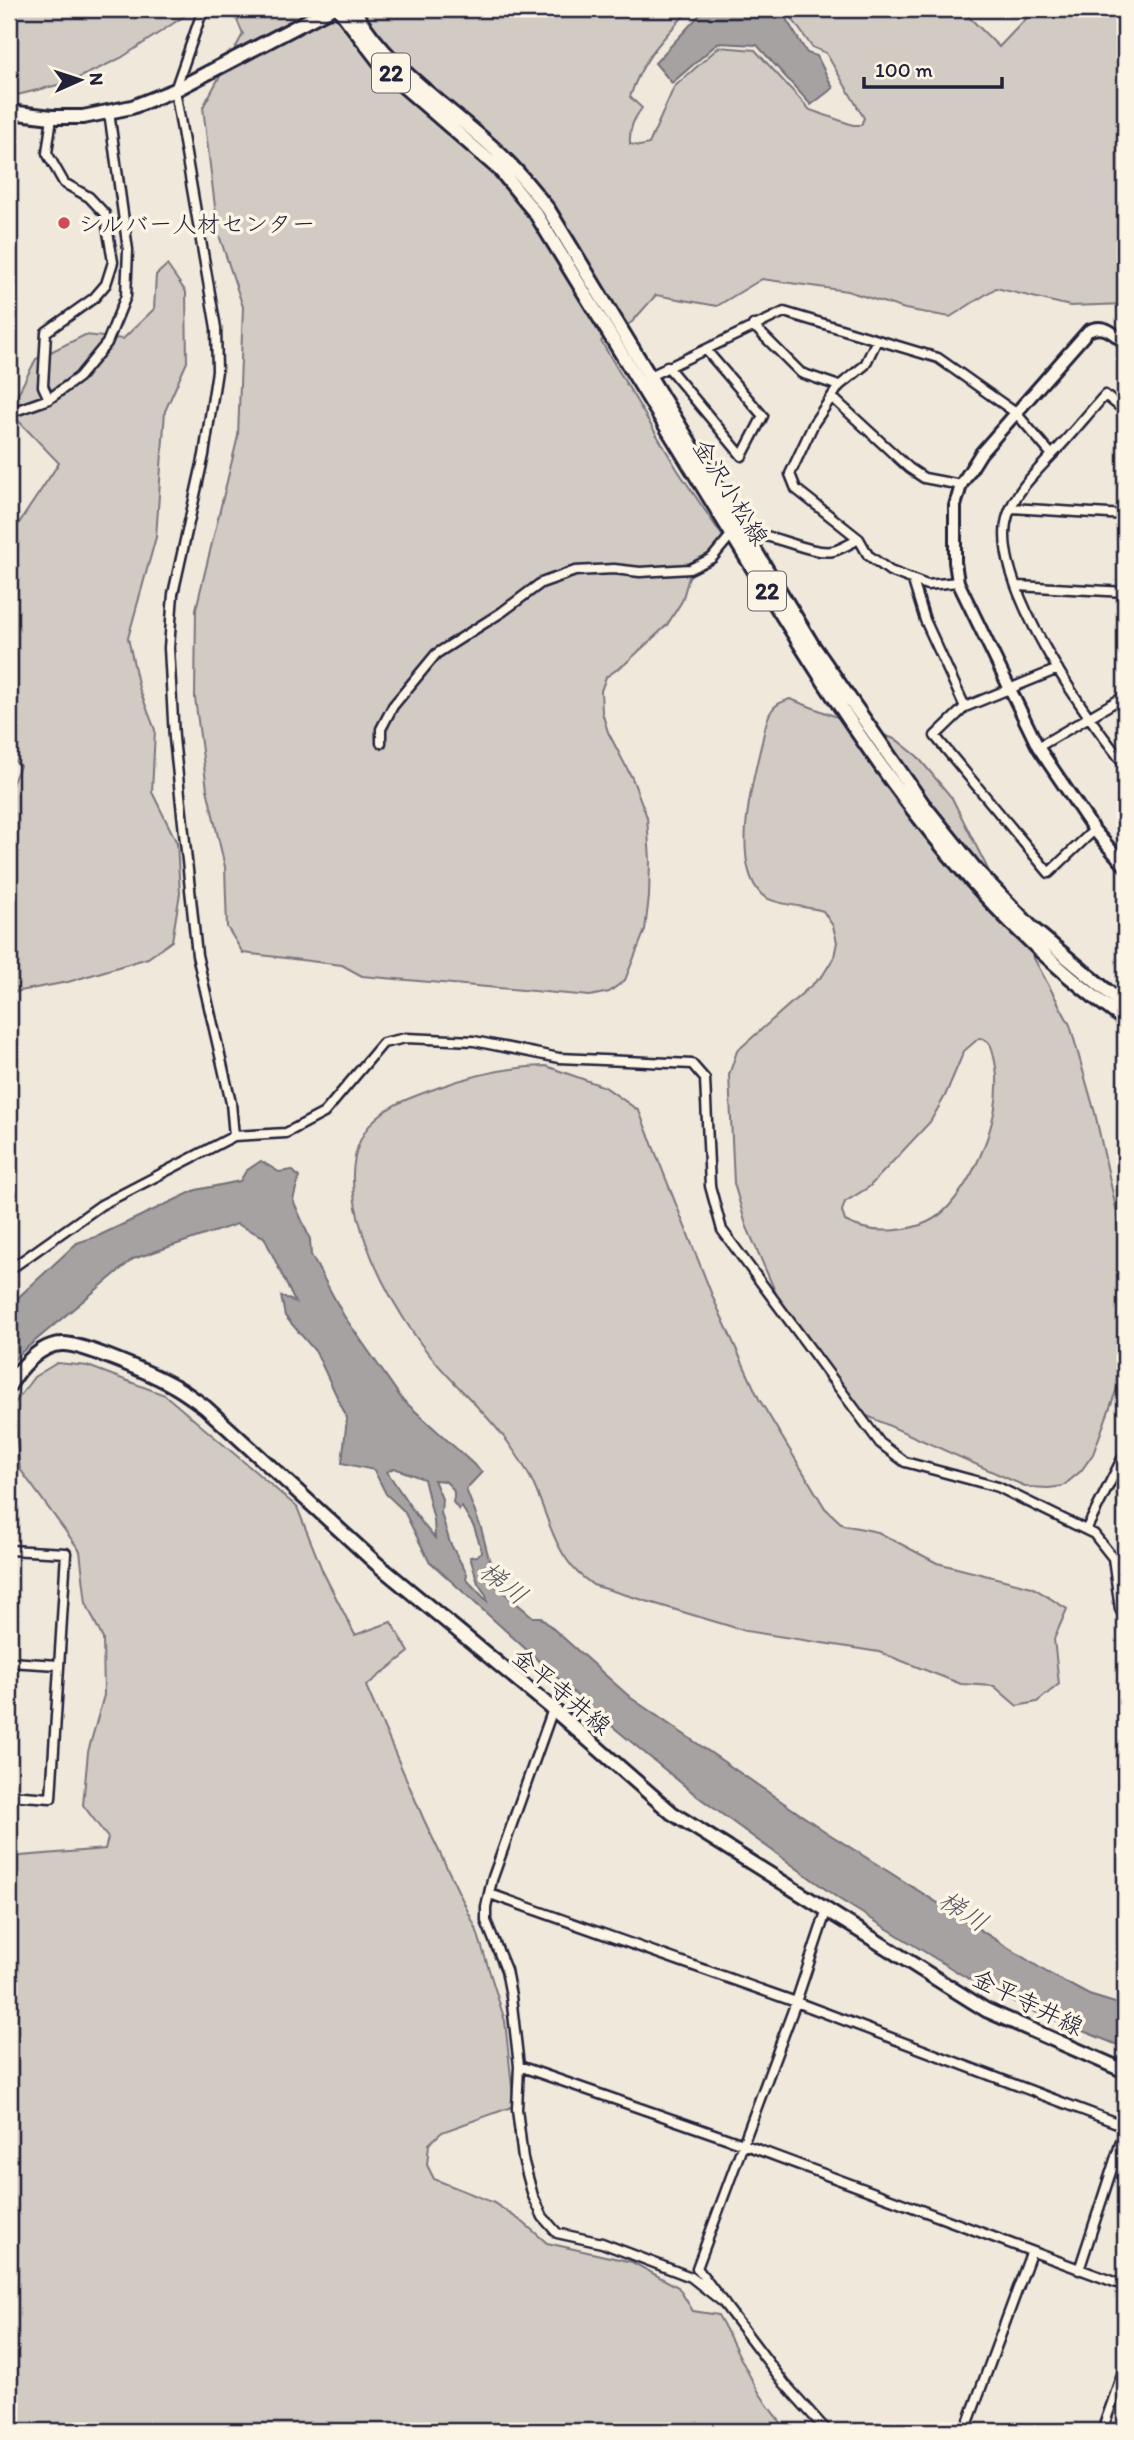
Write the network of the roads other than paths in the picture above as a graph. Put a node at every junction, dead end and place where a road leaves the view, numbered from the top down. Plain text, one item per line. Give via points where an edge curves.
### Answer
1 (206, 9) edge
2 (330, 9) edge
3 (339, 9) edge
4 (353, 9) edge
5 (175, 90) junction
6 (9, 112) edge
7 (109, 112) junction
8 (52, 117) junction
9 (753, 325) junction
10 (877, 340) junction
11 (1125, 343) edge
12 (706, 350) junction
13 (667, 366) junction
14 (649, 376) junction
15 (839, 386) junction
16 (832, 397) junction
17 (49, 399) junction
18 (1125, 411) edge
19 (9, 413) edge
20 (1016, 413) junction
21 (1052, 455) junction
22 (961, 485) junction
23 (1012, 508) junction
24 (1125, 515) edge
25 (738, 533) junction
26 (859, 539) junction
27 (913, 581) junction
28 (958, 582) junction
29 (1018, 586) junction
30 (1125, 592) edge
31 (1058, 669) junction
32 (1009, 690) junction
33 (1125, 696) edge
34 (965, 707) junction
35 (1089, 717) junction
36 (381, 743) dead end
37 (1038, 747) junction
38 (1125, 765) edge
39 (1094, 830) junction
40 (1125, 866) edge
41 (1125, 1006) edge
42 (1125, 1020) edge
43 (234, 1136) junction
44 (9, 1270) edge
45 (9, 1386) edge
46 (1125, 1453) edge
47 (1086, 1530) junction
48 (9, 1550) edge
49 (1125, 1618) edge
50 (9, 1662) edge
51 (58, 1665) junction
52 (553, 1709) junction
53 (9, 1795) edge
54 (490, 1894) junction
55 (827, 1909) junction
56 (796, 2002) junction
57 (519, 2066) junction
58 (1125, 2071) edge
59 (1125, 2128) edge
60 (743, 2144) junction
61 (1031, 2253) junction
62 (1079, 2270) junction
63 (1125, 2286) edge
64 (724, 2303) junction
65 (1125, 2366) edge
66 (827, 2431) edge
67 (965, 2431) edge
68 (1102, 2431) edge

1 - 5 street
2 - 5 main road
3 - 25 main road, 金沢小松線 / 22 via 401,84 520,191
4 - 14 main road, 金沢小松線 / 22 via 414,81 490,144 528,184 548,209
5 - 7 main road
5 - 43 street via 216,328 216,371 204,455 173,594 169,648 174,738 197,955 231,1103
6 - 8 main road
7 - 8 main road
7 - 17 street via 128,250 126,296 107,343 79,377
8 - 17 street via 47,153 64,183 89,197 105,214 113,262 106,284 94,298 46,332 43,386
9 - 10 street via 784,312
9 - 12 street
9 - 15 street via 801,373
10 - 15 street via 865,365
10 - 20 street via 938,358
11 - 20 street via 1104,327 1088,331
12 - 13 street
12 - 13 street via 763,416 742,456
13 - 14 street
14 - 25 main road, 金沢小松線 / 22
15 - 16 street
16 - 22 street via 909,468 924,478
16 - 26 street via 790,474 796,489
17 - 19 street
18 - 21 street via 1105,395
20 - 21 street
20 - 22 street via 981,453
21 - 23 street via 1023,486
22 - 28 street via 954,530
23 - 24 street
23 - 29 street via 1005,531 1007,555
25 - 26 street via 756,532 820,551 834,551
25 - 36 street via 712,558 690,569 575,571 541,583 436,654 393,706 381,729
25 - 41 main road, 金沢小松線 / 22 via 867,726 968,860 1034,930
25 - 42 main road, 金沢小松線 / 22 via 830,692 945,852 998,910
26 - 27 street via 868,555
27 - 28 street via 927,585
27 - 34 street via 925,620
28 - 32 street
29 - 30 street
29 - 31 street
31 - 32 street
31 - 35 street
32 - 34 street
32 - 37 street
33 - 35 street
34 - 39 street via 935,736 1049,873
35 - 37 street
35 - 38 street
37 - 39 street
39 - 40 street
43 - 44 street via 101,1205
43 - 47 street via 286,1133 324,1112 383,1043 406,1038 474,1041 559,1058 692,1064 705,1079 710,1186 722,1230 880,1443 905,1462 998,1488
45 - 52 main road, 金平寺井線 via 20,1368 61,1343 96,1352 173,1385 205,1407 377,1564
46 - 47 street
47 - 49 street via 1113,1558
48 - 51 street via 66,1553
50 - 51 street
51 - 53 street via 51,1798
52 - 54 street
52 - 55 main road, 金平寺井線 via 672,1813
54 - 56 street
54 - 57 street via 486,1921 506,1970
55 - 56 street
55 - 58 main road, 金平寺井線 via 985,2010
56 - 59 street
56 - 60 street
57 - 60 street
57 - 64 street via 517,2109 523,2159 543,2217 557,2232 601,2243 691,2277
59 - 62 street
60 - 61 street
60 - 64 street via 697,2267
61 - 62 street
61 - 67 street
62 - 63 street
64 - 66 street via 784,2384
65 - 68 street

